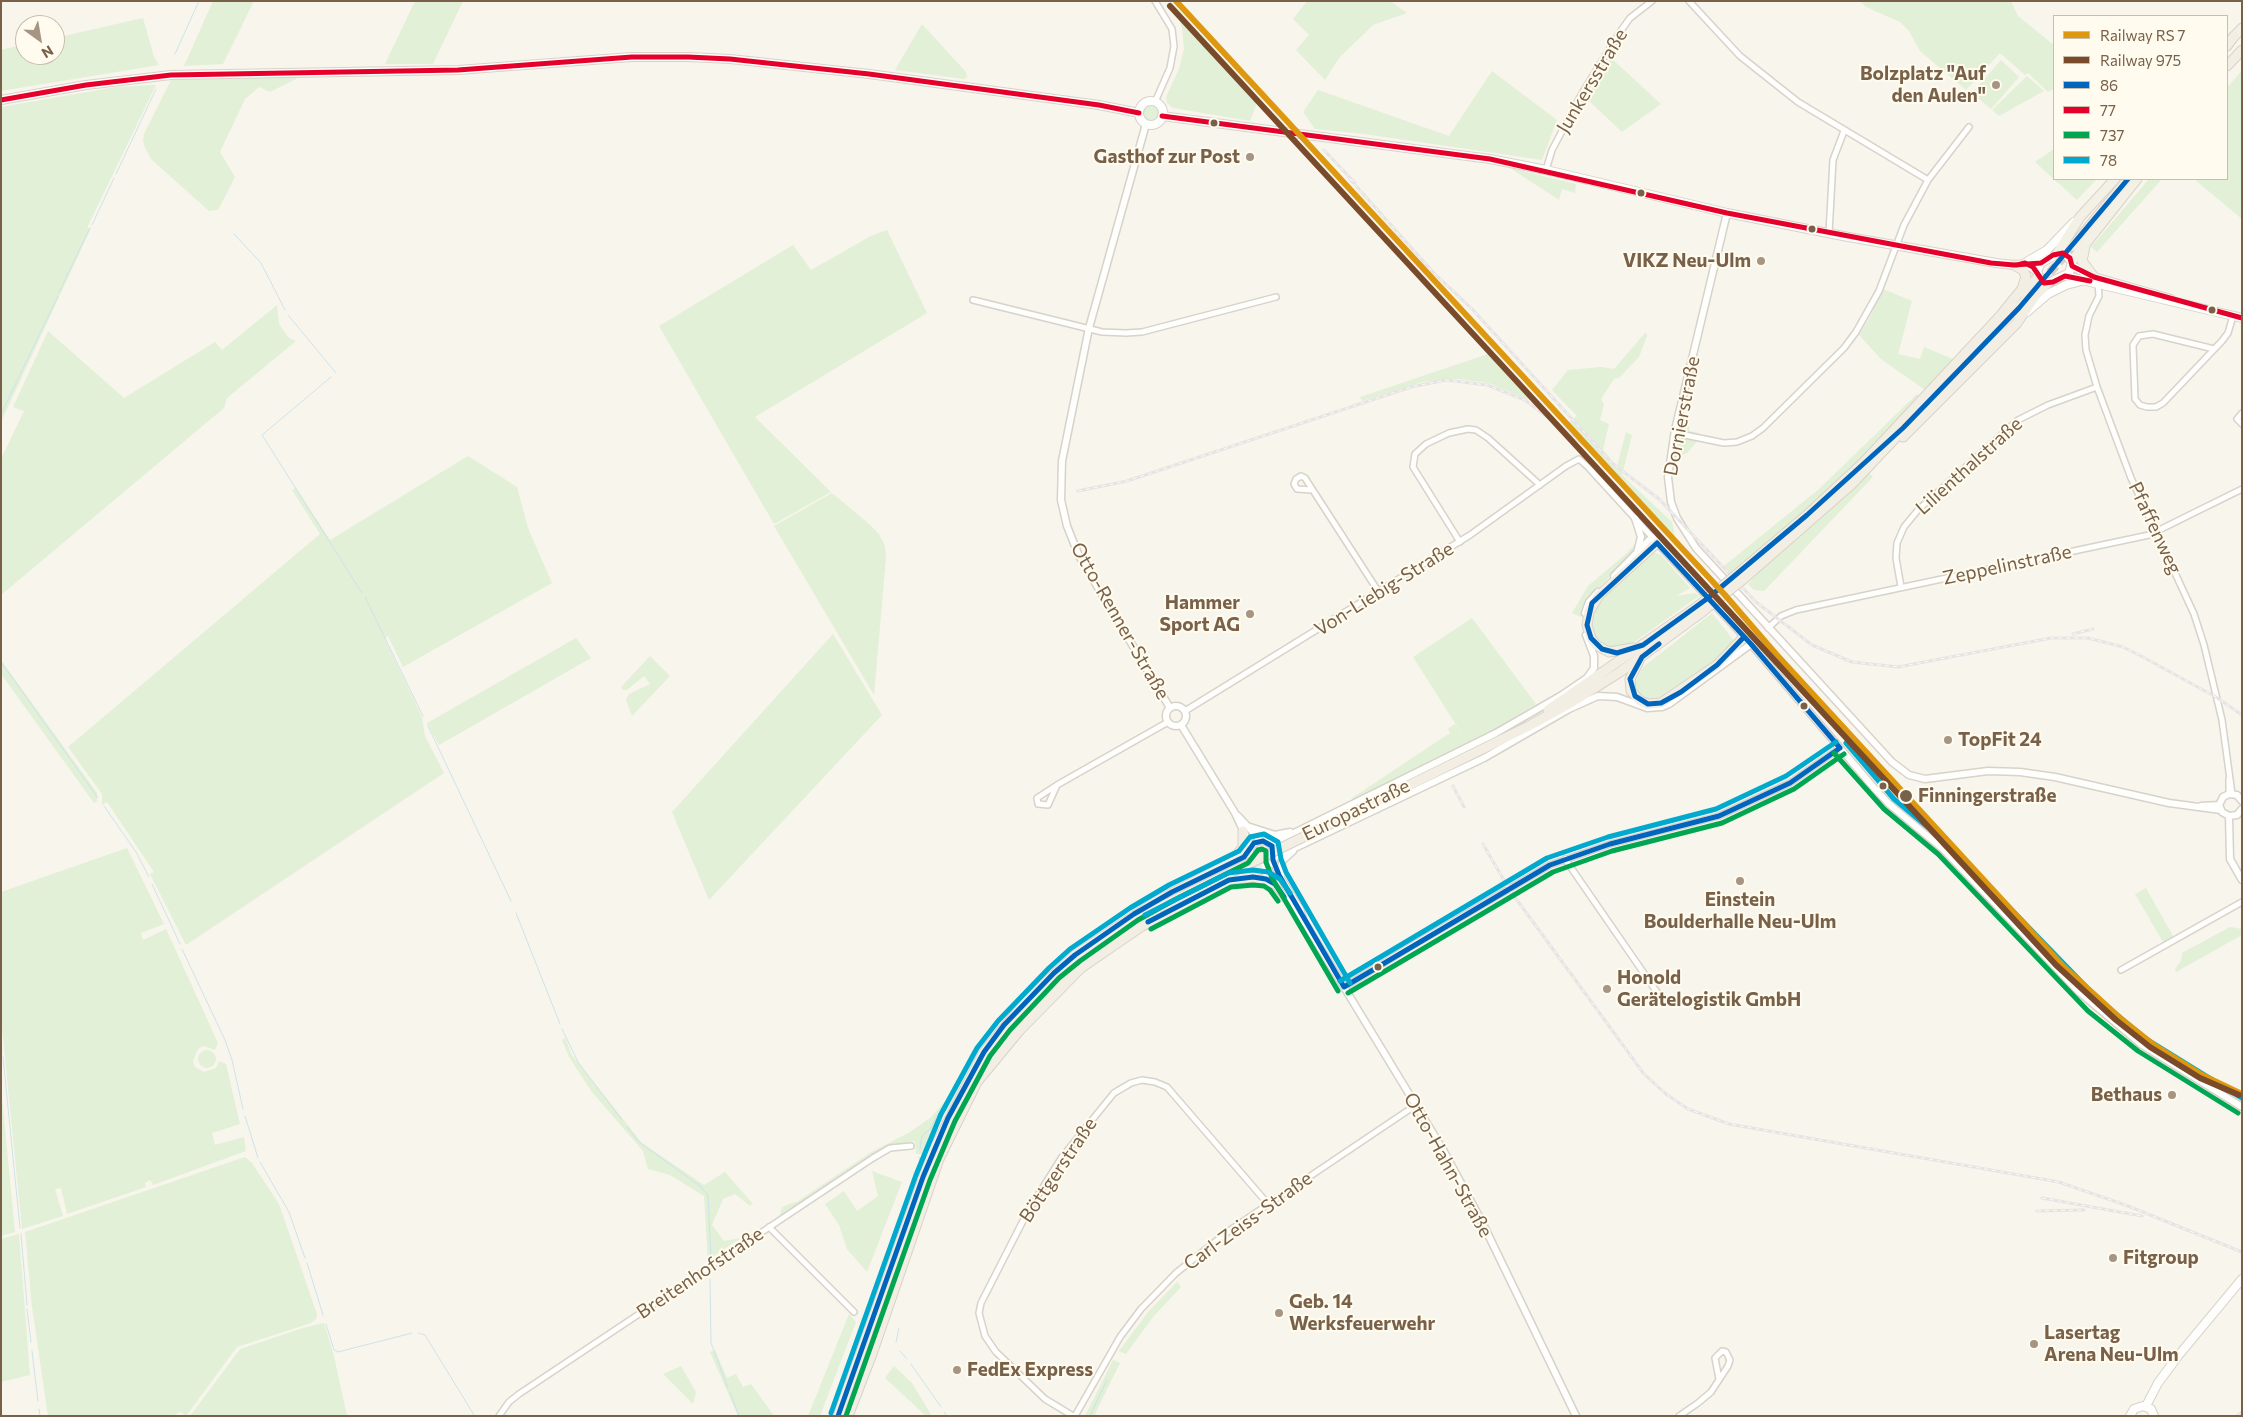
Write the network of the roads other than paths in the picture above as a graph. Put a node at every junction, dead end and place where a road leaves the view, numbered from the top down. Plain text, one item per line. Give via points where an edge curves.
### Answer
1 (1155, 1) edge
2 (1652, 1) edge
3 (1689, 1) edge
4 (2242, 28) edge
5 (2234, 36) joint
6 (2228, 44) edge
7 (2242, 51) edge
8 (2228, 65) edge
9 (2228, 69) edge
10 (1, 100) edge
11 (1154, 102) junction
12 (1139, 113) junction
13 (1162, 116) junction
14 (1146, 124) junction
15 (1969, 127) dead end
16 (1844, 132) junction
17 (1546, 170) junction
18 (1928, 180) junction
19 (2114, 180) edge
20 (2127, 180) edge
21 (2136, 180) edge
22 (1727, 213) junction
23 (2080, 217) junction
24 (1829, 233) junction
25 (2089, 239) junction
26 (1896, 246) junction
27 (2073, 246) tunnel mouth
28 (2058, 254) junction
29 (2026, 263) junction
30 (2042, 263) junction
31 (2072, 263) junction
32 (2014, 265) junction
33 (2037, 274) junction
34 (2065, 276) junction
35 (2092, 280) junction
36 (2048, 283) junction
37 (2032, 293) tunnel mouth
38 (1276, 297) dead end
39 (972, 300) dead end
40 (2011, 303) junction
41 (2233, 316) junction
42 (2242, 318) edge
43 (2017, 323) junction
44 (1090, 328) junction
45 (2214, 349) junction
46 (2096, 387) junction
47 (2242, 414) edge
48 (2242, 424) edge
49 (1903, 428) junction
50 (1675, 433) junction
51 (1862, 464) junction
52 (1853, 483) junction
53 (1540, 485) junction
54 (2242, 489) edge
55 (1312, 490) dead end
56 (1635, 518) junction
57 (2157, 532) junction
58 (1654, 540) junction
59 (1460, 542) junction
60 (1637, 554) junction
61 (1738, 578) junction
62 (1901, 587) junction
63 (1378, 591) junction
64 (1700, 609) junction
65 (1768, 628) junction
66 (1744, 637) junction
67 (1751, 644) junction
68 (1643, 645) junction
69 (1642, 657) junction
70 (1604, 672) junction
71 (1603, 684) junction
72 (1562, 694) junction
73 (1170, 708) junction
74 (1569, 709) junction
75 (1185, 711) junction
76 (1168, 722) junction
77 (1181, 725) junction
78 (1488, 745) junction
79 (1840, 748) junction
80 (1057, 785) junction
81 (2231, 794) junction
82 (2242, 801) edge
83 (2220, 808) junction
84 (2242, 809) edge
85 (2231, 816) junction
86 (1245, 828) junction
87 (1296, 831) junction
88 (1264, 842) junction
89 (1303, 846) junction
90 (1250, 850) junction
91 (1565, 858) junction
92 (1273, 859) junction
93 (1260, 866) junction
94 (1220, 868) junction
95 (1230, 880) junction
96 (2242, 880) edge
97 (1278, 881) junction
98 (2242, 902) edge
99 (2121, 970) dead end
100 (1344, 987) junction
101 (1661, 998) dead end
102 (973, 1080) junction
103 (1416, 1105) junction
104 (2242, 1107) edge
105 (911, 1146) dead end
106 (1268, 1204) junction
107 (769, 1228) junction
108 (2242, 1280) edge
109 (854, 1312) dead end
110 (1719, 1379) junction
111 (2146, 1406) junction
112 (499, 1416) edge
113 (838, 1416) edge
114 (848, 1416) edge
115 (1074, 1416) edge
116 (1576, 1416) edge
117 (1679, 1416) edge
118 (2130, 1416) edge
119 (2154, 1416) edge

1 - 11 street via 1172,29 1174,46 1170,68
2 - 17 street, Junkersstraße via 1630,18 1620,32 1581,95 1552,150
3 - 16 street via 1748,63
4 - 5 main road
5 - 6 highway
7 - 8 highway
7 - 9 main road
10 - 12 main road via 171,74 448,70 688,57 730,58 862,73
11 - 12 main road via 1142,105
11 - 13 main road via 1160,106
12 - 14 main road
13 - 14 main road via 1158,123
13 - 17 main road via 1490,159
14 - 44 street, Otto-Renner-Straße
15 - 18 street
16 - 18 street
16 - 24 street via 1833,160
17 - 22 main road
18 - 26 street
19 - 23 main road
20 - 27 highway
21 - 25 main road
22 - 24 main road
22 - 50 street, Dornierstraße
23 - 28 main road
23 - 29 main road via 2047,250
24 - 26 main road
25 - 31 main road
25 - 35 main road via 2082,261
26 - 32 main road
26 - 50 street via 1879,291 1854,336 1763,428 1745,439 1730,443
28 - 30 main road
28 - 31 main road via 2067,255
29 - 30 main road
29 - 32 main road
29 - 33 main road
30 - 33 main road
31 - 34 main road
31 - 35 main road
32 - 40 highway via 2023,270 2027,278
33 - 36 main road via 2044,283
33 - 40 highway via 2027,290
34 - 35 main road
34 - 36 main road
35 - 41 main road via 2165,296
35 - 43 main road via 2066,285 2048,294
35 - 46 street, Pfaffenweg via 2099,296 2089,316 2085,342
36 - 43 highway
37 - 49 highway, Europastraße
38 - 44 street via 1142,332 1102,332
39 - 44 street
40 - 51 highway
41 - 42 main road
41 - 45 street via 2228,332
43 - 52 highway via 1895,446
44 - 73 street, Otto-Renner-Straße via 1062,461 1063,514 1079,556
45 - 45 street via 2160,406 2147,407 2137,401 2133,392 2133,345 2139,336 2153,334
46 - 57 street, Pfaffenweg via 2131,478
46 - 62 street, Lilienthalstraße via 2018,420 1918,510 1904,527 1897,543
47 - 48 street via 2237,419
49 - 51 highway, Europastraße
49 - 52 highway, Europastraße
50 - 65 street, Dornierstraße via 1668,477 1677,518 1696,548
51 - 61 highway, Europastraße
52 - 61 highway, Europastraße
53 - 56 street, Von-Liebig-Straße via 1579,459
53 - 59 street, Von-Liebig-Straße
53 - 59 street via 1476,430 1449,433 1426,444 1415,454 1413,467
54 - 57 street, Zeppelinstraße
55 - 63 street
56 - 58 street
56 - 60 street via 1641,537
57 - 62 street, Zeppelinstraße
57 - 81 street, Pfaffenweg via 2194,614 2204,645 2225,736
58 - 60 street
58 - 66 street
58 - 68 highway via 1592,603 1588,619 1591,638 1602,649 1617,653
59 - 63 street, Von-Liebig-Straße
60 - 72 street, Europastraße via 1589,602 1583,626 1594,656 1594,668 1587,678
61 - 64 highway, Europastraße, bridge
62 - 65 street, Zeppelinstraße via 1788,613
63 - 75 street, Von-Liebig-Straße
64 - 68 highway, Europastraße
64 - 69 highway, Europastraße
65 - 83 street, Dornierstraße via 1905,774 1925,779 1988,771 2027,773 2190,806
66 - 67 street
66 - 69 highway via 1717,665 1661,703 1640,701 1632,690 1630,679
67 - 74 street, Europastraße via 1662,707 1647,708 1608,695
67 - 79 street
68 - 70 highway, Europastraße
69 - 71 highway, Europastraße
70 - 72 highway
70 - 78 highway, Europastraße
71 - 74 highway
71 - 78 highway, Europastraße
72 - 87 street, Europastraße via 1496,733
73 - 75 street, Otto-Renner-Straße via 1180,706
73 - 76 street, Otto-Renner-Straße via 1166,714
74 - 89 street, Europastraße via 1484,758
75 - 77 street, Otto-Renner-Straße via 1186,720
76 - 77 street, Otto-Renner-Straße via 1174,726
76 - 80 street
77 - 86 street
78 - 102 highway, Europastraße, bridge via 1158,908 1116,935 1065,974 1007,1032
79 - 91 street via 1790,783 1719,816
79 - 104 street via 1889,804 1943,849 2104,1016 2153,1053
80 - 80 street via 1038,798 1038,804 1050,804
81 - 82 street
81 - 83 street via 2223,797
83 - 85 street
84 - 85 street
85 - 96 street via 2231,863
86 - 87 street via 1275,835
86 - 88 street
86 - 90 street
86 - 94 highway via 1240,853
87 - 88 street, Europastraße
88 - 90 street
88 - 92 street via 1274,849
89 - 92 street, Europastraße via 1289,849
89 - 97 street via 1285,857
90 - 93 street via 1251,861
90 - 94 highway
91 - 100 street via 1522,880
91 - 101 street
92 - 93 street via 1268,865
92 - 97 street, Otto-Hahn-Straße
93 - 95 highway
93 - 97 street, Otto-Hahn-Straße
94 - 102 highway via 1134,914 1054,973 1004,1025 984,1052
95 - 97 highway via 1253,877
95 - 102 highway via 1142,926 1081,968
97 - 100 street, Otto-Hahn-Straße via 1294,913 1304,923
98 - 99 street
100 - 103 street, Otto-Hahn-Straße
102 - 113 highway via 944,1126 923,1177
102 - 114 highway via 939,1159
103 - 106 street, Carl-Zeiss-Straße
103 - 116 street, Otto-Hahn-Straße via 1483,1224
105 - 107 street, Breitenhofstraße via 890,1148
106 - 115 street, Carl-Zeiss-Straße via 1195,1257 1141,1309 1107,1356
106 - 115 street, Böttgerstraße via 1167,1087 1142,1080 1114,1092 1062,1157 1030,1209 981,1302 979,1313 985,1336 996,1352 1045,1399
107 - 109 street
107 - 112 street, Breitenhofstraße via 519,1394
108 - 111 main road via 2178,1356
110 - 110 street via 1730,1360 1722,1351 1715,1358
110 - 117 street via 1706,1398
111 - 118 main road via 2134,1409
111 - 119 main road

